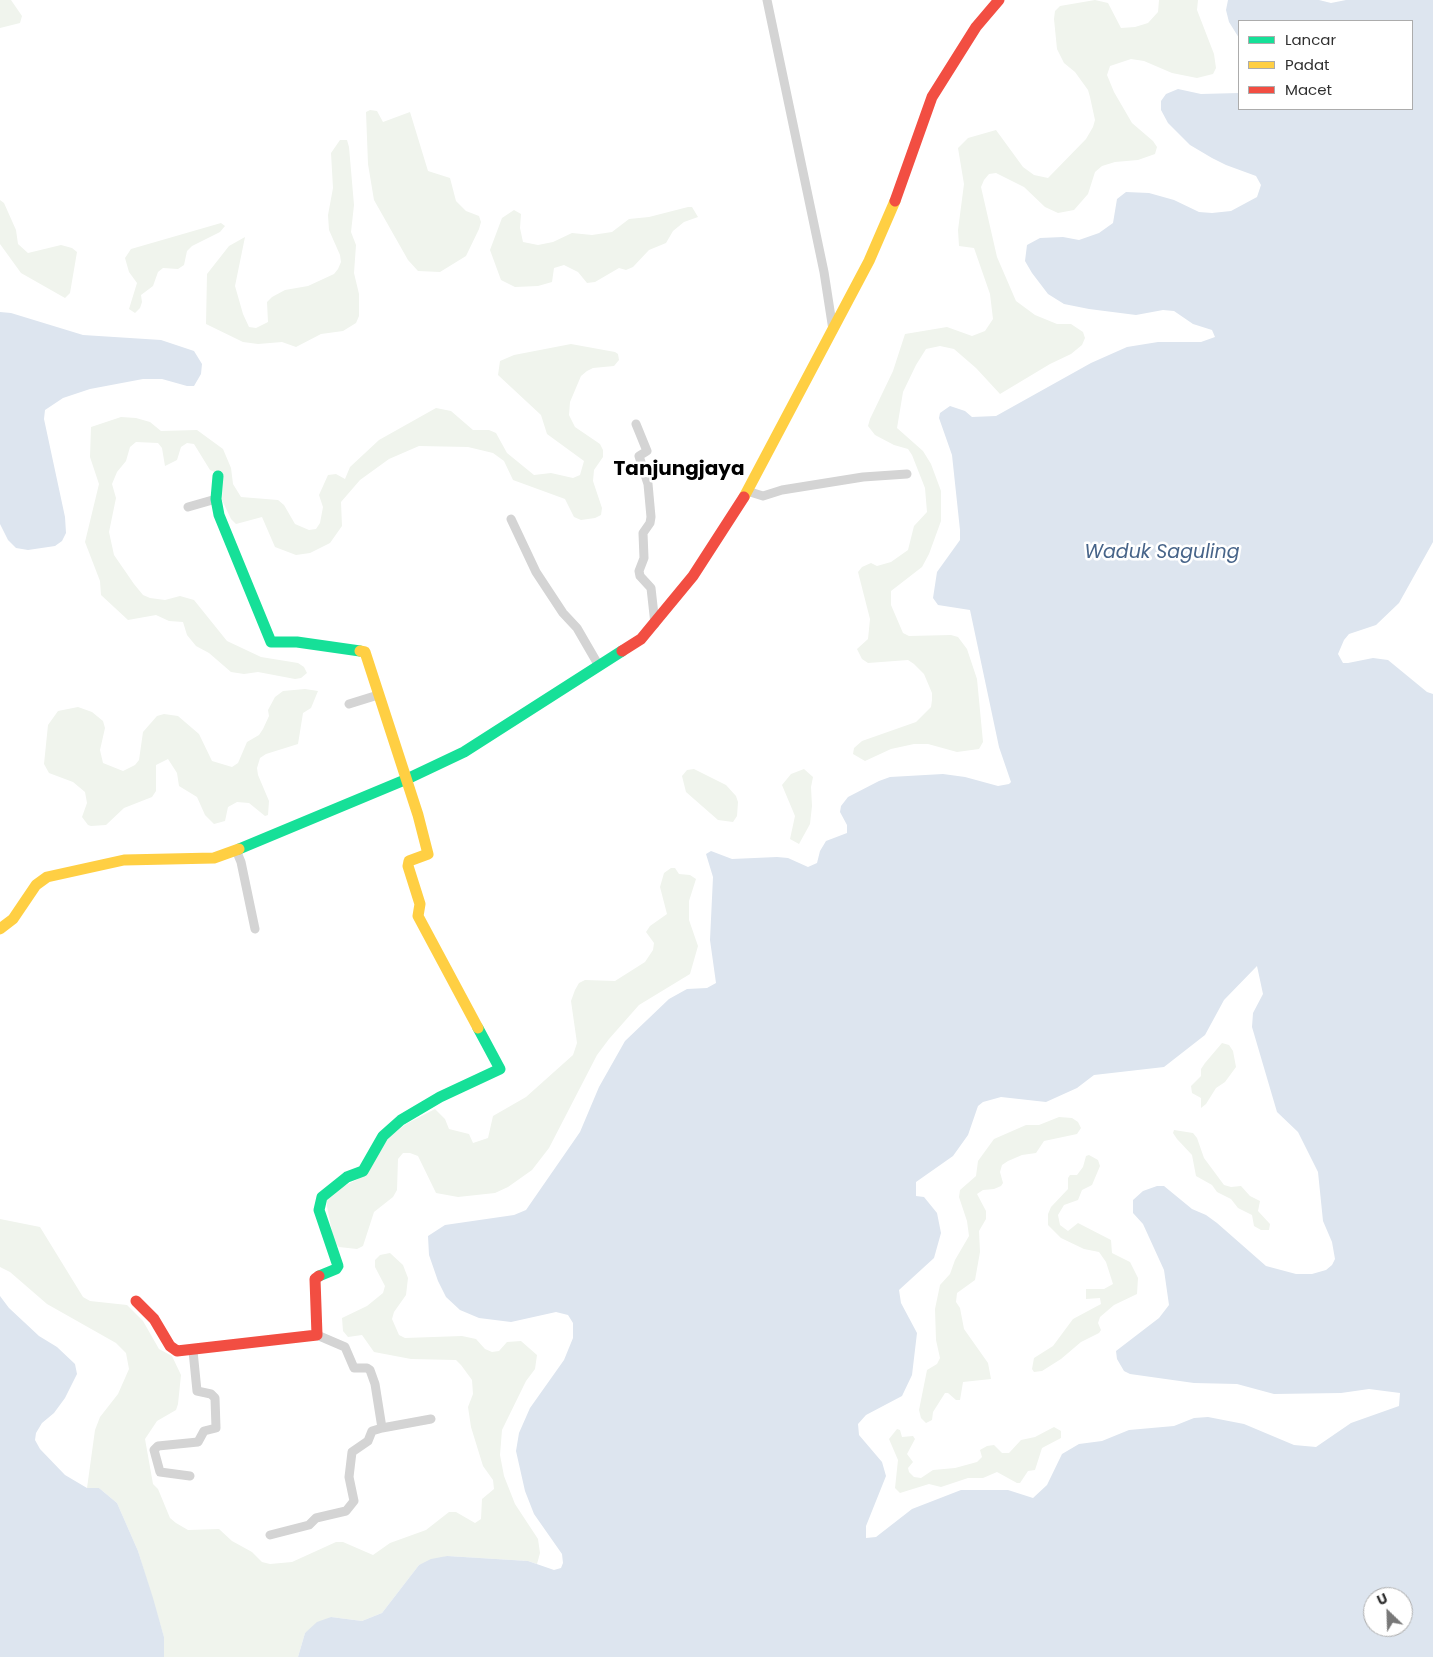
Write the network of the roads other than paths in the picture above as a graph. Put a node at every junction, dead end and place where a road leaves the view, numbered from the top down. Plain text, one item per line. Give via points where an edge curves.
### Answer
1 (767, 0) edge
2 (999, 0) edge
3 (833, 330) junction
4 (636, 424) dead end
5 (907, 474) dead end
6 (218, 476) dead end
7 (748, 491) junction
8 (216, 499) junction
9 (188, 507) dead end
10 (511, 519) dead end
11 (655, 624) junction
12 (599, 666) junction
13 (378, 695) junction
14 (349, 704) dead end
15 (407, 779) junction
16 (236, 850) junction
17 (0, 929) edge
18 (255, 929) dead end
19 (136, 1301) dead end
20 (317, 1335) junction
21 (193, 1351) junction
22 (431, 1418) dead end
23 (382, 1428) junction
24 (190, 1476) dead end
25 (270, 1535) dead end

1 - 3 street via 824,272
2 - 3 street via 976,27 932,98 890,213
3 - 7 street
4 - 11 street via 647,451 639,456 648,484 651,516 643,533 644,558 639,571 651,588
5 - 7 street via 864,477 763,496
6 - 8 street
7 - 11 street via 693,576
8 - 9 street
8 - 13 street via 219,515 271,642 298,642 365,652
10 - 12 street via 536,572 563,614 577,628
11 - 12 street via 641,639
12 - 15 street via 464,752
13 - 14 street
13 - 15 street
15 - 16 street
15 - 20 street via 428,854 409,861 408,866 420,904 418,916 500,1069 440,1097 401,1120 382,1136 363,1172 347,1177 322,1197 319,1210 338,1266 316,1279
16 - 17 street via 214,858 124,860 47,877 36,885 13,919
16 - 18 street
19 - 21 street via 154,1319 173,1349
20 - 21 street via 243,1342
20 - 23 street via 345,1347 354,1368 370,1370
21 - 24 street via 197,1391 212,1394 215,1398 216,1428 204,1431 195,1443 158,1446 154,1450 160,1472
22 - 23 street
23 - 25 street via 372,1431 368,1441 352,1452 349,1477 354,1501 346,1511

